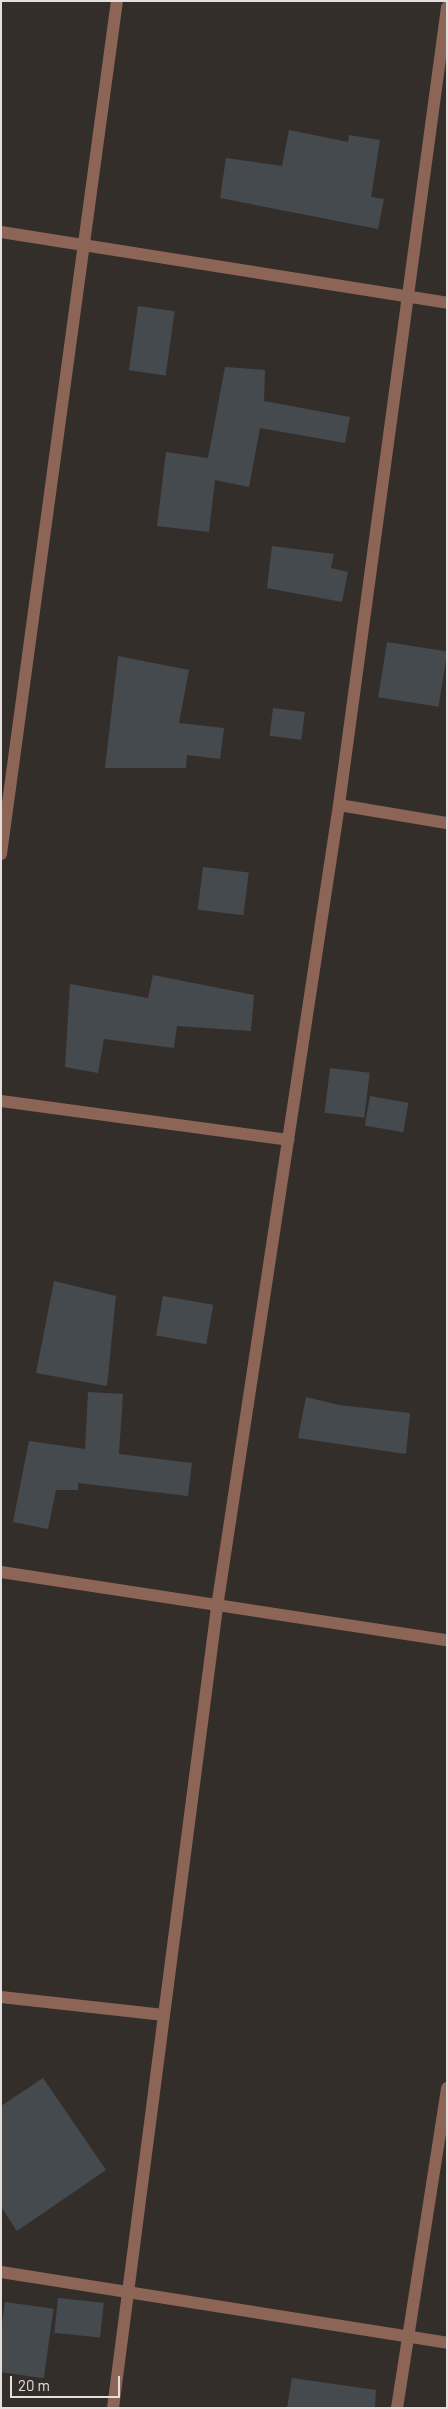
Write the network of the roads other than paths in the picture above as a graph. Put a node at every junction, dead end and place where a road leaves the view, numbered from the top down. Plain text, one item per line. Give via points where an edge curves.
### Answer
1 (117, 1) edge
2 (447, 7) edge
3 (1, 232) edge
4 (84, 243) junction
5 (408, 296) junction
6 (447, 302) edge
7 (7, 758) edge
8 (339, 804) junction
9 (447, 823) edge
10 (1, 854) edge
11 (1, 1100) edge
12 (288, 1140) junction
13 (1, 1572) edge
14 (217, 1607) junction
15 (447, 1640) edge
16 (1, 1997) edge
17 (164, 2015) junction
18 (447, 2088) edge
19 (1, 2272) edge
20 (128, 2289) junction
21 (405, 2337) junction
22 (447, 2343) edge
23 (113, 2408) edge
24 (397, 2408) edge

1 - 4 street
2 - 5 street
3 - 4 street
4 - 5 street
4 - 7 street
5 - 6 street
5 - 8 street
7 - 10 street
8 - 9 street
8 - 12 street
11 - 12 street
12 - 14 street
13 - 14 street
14 - 15 street
14 - 17 street
16 - 17 street
17 - 20 street
18 - 21 street
19 - 20 street
20 - 21 street
20 - 23 street
21 - 22 street
21 - 24 street

